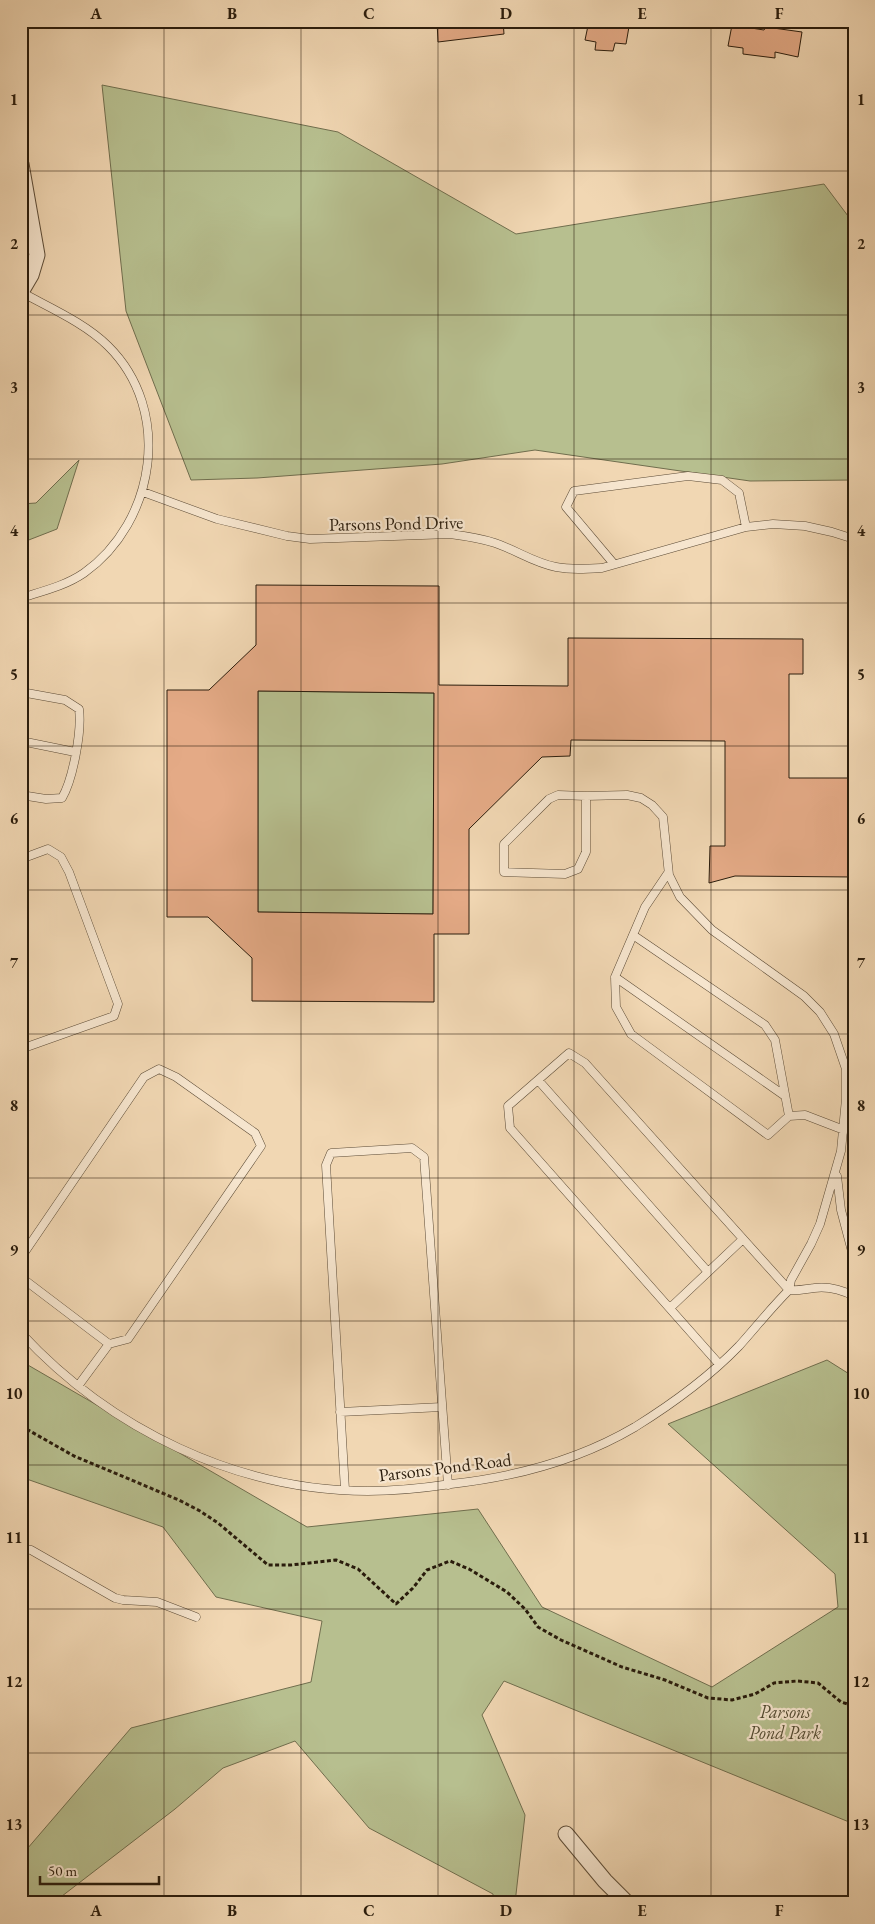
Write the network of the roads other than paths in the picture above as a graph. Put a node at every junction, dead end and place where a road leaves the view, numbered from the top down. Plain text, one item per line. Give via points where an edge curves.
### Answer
1 (21, 164) edge
2 (21, 292) edge
3 (143, 492) junction
4 (746, 527) junction
5 (854, 539) edge
6 (614, 564) junction
7 (21, 598) edge
8 (21, 692) edge
9 (21, 741) edge
10 (75, 752) junction
11 (21, 795) edge
12 (586, 796) junction
13 (21, 859) edge
14 (668, 873) junction
15 (633, 935) junction
16 (615, 977) junction
17 (21, 1049) edge
18 (538, 1080) junction
19 (850, 1082) edge
20 (786, 1096) junction
21 (789, 1116) junction
22 (844, 1130) junction
23 (837, 1169) junction
24 (743, 1239) junction
25 (854, 1259) edge
26 (708, 1272) junction
27 (22, 1279) edge
28 (789, 1290) junction
29 (854, 1296) edge
30 (670, 1308) junction
31 (21, 1333) edge
32 (108, 1344) junction
33 (719, 1364) junction
34 (78, 1386) junction
35 (442, 1407) junction
36 (340, 1412) junction
37 (448, 1485) junction
38 (345, 1490) junction
39 (21, 1548) edge
40 (196, 1617) dead end
41 (566, 1834) dead end
42 (626, 1903) edge

1 - 2 street via 37,255
2 - 3 lane via 99,338 131,377 147,421 148,469
3 - 6 lane, Parsons Pond Drive via 217,520 287,536 310,539 450,534 496,544 556,568 578,570
3 - 7 lane via 134,515 103,558 63,585
4 - 5 lane, Parsons Pond Drive via 773,524 805,526
4 - 6 lane, Parsons Pond Drive
4 - 6 lane via 739,493 722,480 688,476 574,490 566,507
8 - 10 lane via 65,700 79,709 81,722
9 - 10 lane
10 - 11 lane via 68,787 62,798
12 - 12 lane via 586,852 578,869 565,874 504,872 504,844 549,799 558,794
12 - 14 lane via 627,795 652,805 663,817
13 - 17 lane via 48,849 60,857 69,872 118,1004 114,1016
14 - 15 lane via 645,906
14 - 19 lane via 680,896 712,930 804,996 820,1012 834,1034
15 - 16 lane
15 - 20 lane via 765,1025 775,1040
16 - 20 lane
16 - 21 lane via 616,1007 631,1034 768,1135
18 - 24 lane via 569,1053 585,1063
18 - 26 lane
18 - 30 lane via 508,1106 510,1128
19 - 22 lane
20 - 21 lane
21 - 22 lane via 805,1115
22 - 23 lane
23 - 25 lane via 841,1210
23 - 28 lane via 820,1224
24 - 26 lane
24 - 28 lane
26 - 30 lane
27 - 32 lane
27 - 32 lane via 22,1256 144,1077 159,1069 176,1076 254,1133 261,1146 128,1339
28 - 29 lane via 831,1288
28 - 33 lane, Parsons Pond Road
30 - 33 lane
31 - 34 lane, Parsons Pond Road
32 - 34 lane
33 - 37 lane, Parsons Pond Road via 666,1407 597,1446 522,1472
34 - 38 lane, Parsons Pond Road via 132,1424 206,1460 285,1482
35 - 36 lane
35 - 36 lane via 424,1157 412,1148 331,1153 326,1165
35 - 37 lane
36 - 38 lane
37 - 38 lane, Parsons Pond Road via 408,1490
39 - 40 lane via 115,1598 157,1602
41 - 42 street

